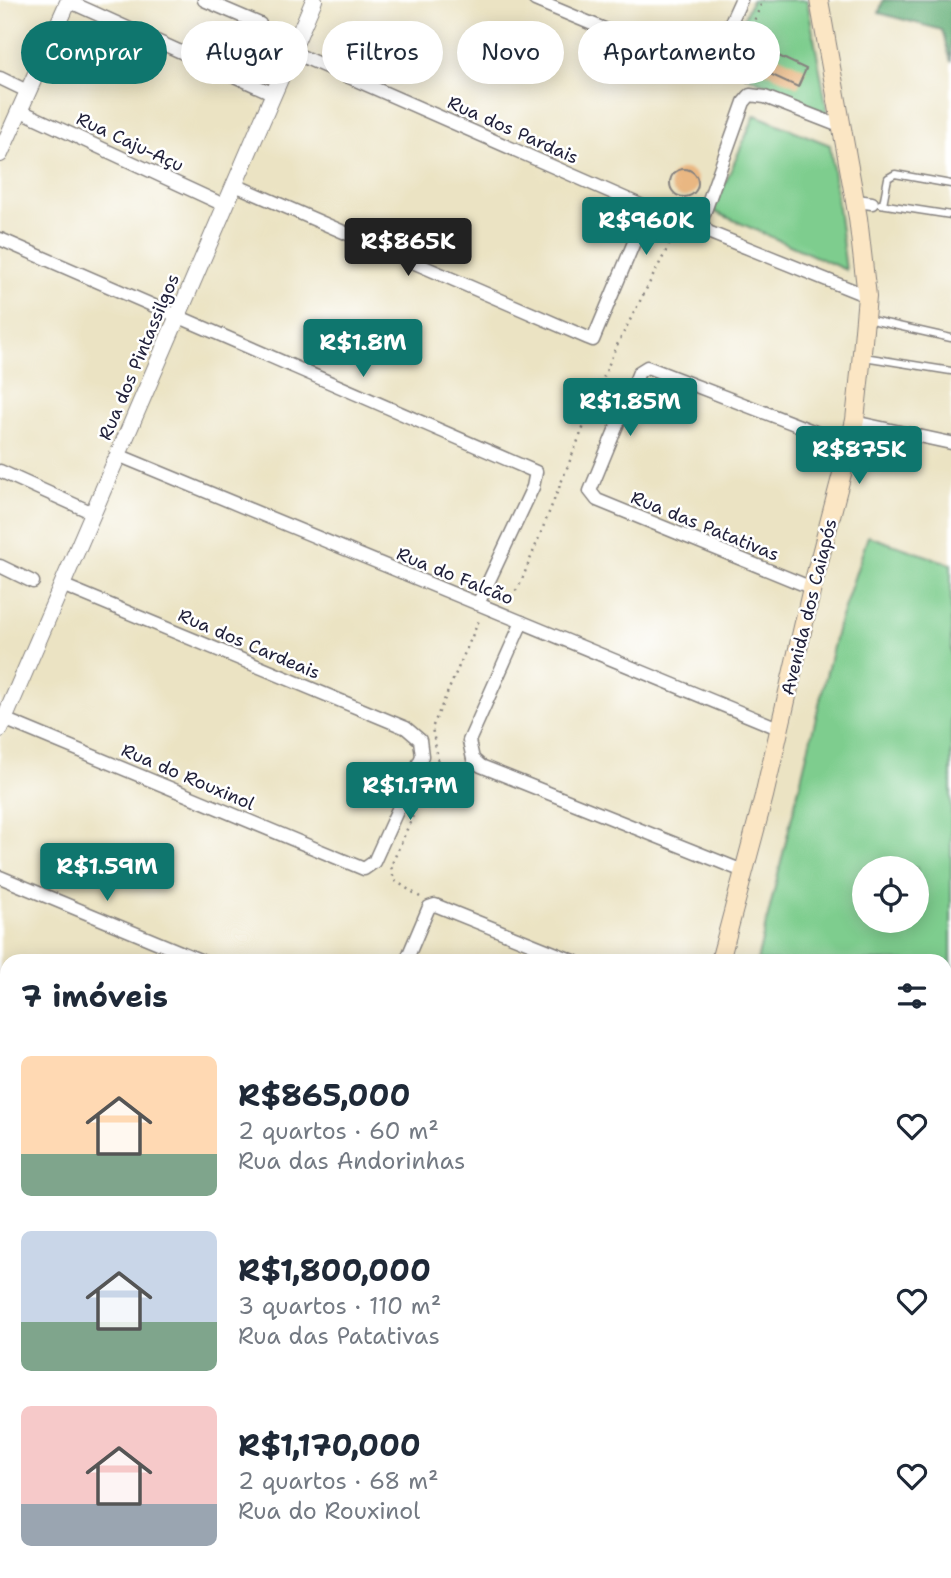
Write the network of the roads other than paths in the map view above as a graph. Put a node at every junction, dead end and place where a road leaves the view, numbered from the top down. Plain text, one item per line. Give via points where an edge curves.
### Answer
1 (204, 0) edge
2 (314, 0) edge
3 (535, 0) edge
4 (741, 0) edge
5 (819, 0) edge
6 (69, 1) edge
7 (253, 21) edge
8 (305, 21) edge
9 (308, 58) edge
10 (0, 78) edge
11 (278, 84) edge
12 (27, 91) junction
13 (274, 94) junction
14 (19, 110) junction
15 (842, 127) junction
16 (0, 154) edge
17 (951, 184) edge
18 (235, 185) junction
19 (870, 203) junction
20 (226, 206) junction
21 (951, 215) edge
22 (0, 239) edge
23 (867, 296) junction
24 (176, 318) junction
25 (865, 318) junction
26 (951, 338) edge
27 (862, 357) junction
28 (951, 371) edge
29 (854, 422) junction
30 (951, 443) edge
31 (849, 445) junction
32 (118, 455) junction
33 (0, 471) edge
34 (93, 513) junction
35 (0, 566) edge
36 (33, 582) dead end
37 (62, 585) junction
38 (812, 588) junction
39 (478, 604) junction
40 (522, 622) junction
41 (2, 724) edge
42 (778, 728) junction
43 (358, 868) joint
44 (743, 871) junction
45 (0, 877) edge
46 (185, 954) edge
47 (408, 954) edge
48 (557, 954) edge
49 (722, 954) edge

1 - 7 street
2 - 8 street, Rua dos Pintassilgos
3 - 4 street via 698,70 710,66
5 - 15 main road, Avenida dos Caiapós
6 - 12 street
6 - 13 street
9 - 18 street, Rua dos Pardais via 643,206 645,216 593,340
10 - 12 street
11 - 13 street, Rua dos Pintassilgos
12 - 14 street
13 - 18 street, Rua dos Pintassilgos
14 - 16 street
14 - 20 street, Rua Caju-Açu
15 - 19 main road, Avenida dos Caiapós
15 - 23 street via 750,95 701,219 708,233
17 - 19 lane via 895,174
18 - 20 street, Rua dos Pintassilgos
19 - 21 lane
19 - 23 main road, Avenida dos Caiapós
20 - 24 street, Rua dos Pintassilgos
22 - 24 street
23 - 25 main road, Avenida dos Caiapós
24 - 32 street, Rua dos Pintassilgos
24 - 39 street via 536,472
25 - 26 lane
25 - 27 main road, Avenida dos Caiapós
27 - 28 lane
27 - 29 main road, Avenida dos Caiapós
29 - 30 street
29 - 31 main road, Avenida dos Caiapós
31 - 38 main road, Avenida dos Caiapós
31 - 38 street, Rua das Patativas via 651,367 639,372 590,491 597,500
32 - 34 street, Rua dos Pintassilgos
32 - 39 street, Rua do Falcão
33 - 34 street
34 - 37 street, Rua dos Pintassilgos
35 - 36 street
37 - 41 street, Rua dos Pintassilgos
37 - 43 street, Rua dos Cardeais via 406,728 420,740 422,756 374,862
38 - 42 main road, Avenida dos Caiapós
39 - 40 street, Rua do Falcão
40 - 42 street, Rua do Falcão
40 - 44 street via 468,741 473,759
41 - 43 street, Rua do Rouxinol
42 - 44 main road, Avenida dos Caiapós
44 - 49 main road, Avenida dos Caiapós
45 - 46 street
47 - 48 street via 429,907 438,906

